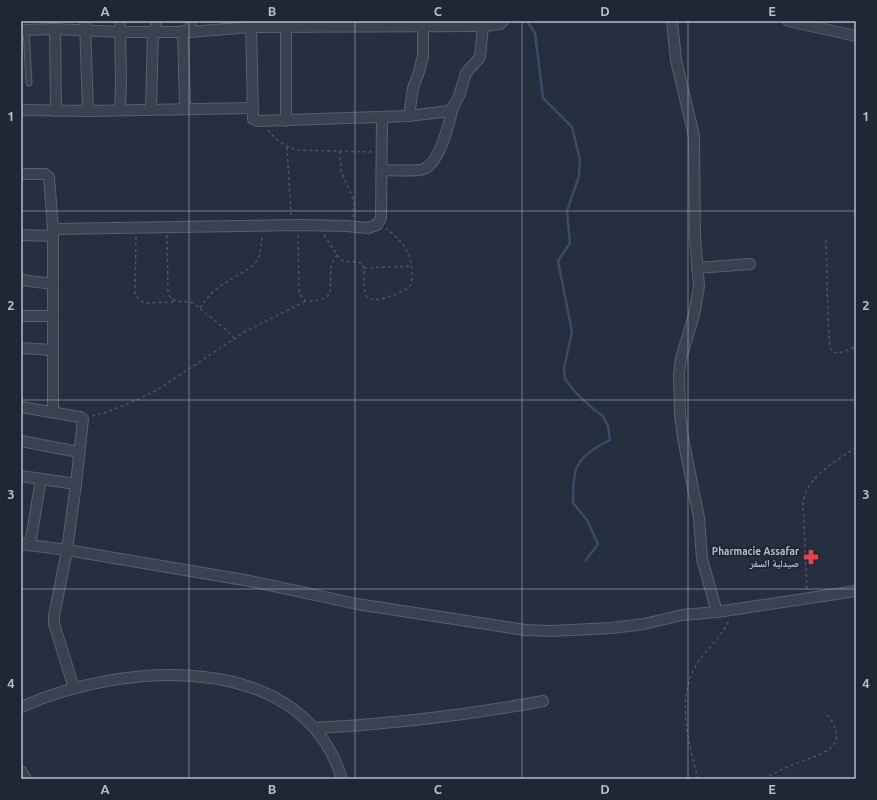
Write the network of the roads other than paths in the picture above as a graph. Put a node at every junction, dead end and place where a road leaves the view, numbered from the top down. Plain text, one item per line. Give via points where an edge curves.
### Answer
1 (120, 21) edge
2 (190, 21) edge
3 (503, 21) edge
4 (672, 21) edge
5 (788, 21) edge
6 (251, 24) edge
7 (316, 24) edge
8 (51, 26) edge
9 (85, 26) edge
10 (482, 26) junction
11 (286, 27) junction
12 (422, 27) junction
13 (155, 28) edge
14 (24, 30) edge
15 (120, 32) junction
16 (187, 32) junction
17 (856, 36) edge
18 (29, 83) dead end
19 (185, 108) junction
20 (252, 108) junction
21 (453, 108) junction
22 (151, 109) junction
23 (21, 110) edge
24 (120, 110) junction
25 (56, 111) junction
26 (88, 111) junction
27 (408, 116) junction
28 (382, 117) junction
29 (286, 121) junction
30 (382, 170) junction
31 (21, 174) edge
32 (53, 233) junction
33 (21, 235) edge
34 (750, 264) dead end
35 (697, 268) junction
36 (21, 280) edge
37 (53, 284) junction
38 (21, 316) edge
39 (53, 316) junction
40 (21, 348) edge
41 (53, 350) junction
42 (21, 407) edge
43 (53, 411) junction
44 (21, 440) edge
45 (79, 452) junction
46 (21, 476) edge
47 (41, 479) junction
48 (76, 484) junction
49 (25, 544) edge
50 (67, 550) junction
51 (856, 591) edge
52 (717, 612) junction
53 (74, 688) junction
54 (543, 701) dead end
55 (21, 707) edge
56 (315, 728) junction
57 (21, 771) edge
58 (26, 779) edge
59 (342, 779) edge

1 - 15 street
2 - 16 street
3 - 10 street via 500,24
4 - 35 street via 676,60 694,136
5 - 17 street
6 - 11 street
6 - 16 street
6 - 20 street
7 - 11 street
7 - 12 street
8 - 9 street
8 - 14 street
8 - 25 street
9 - 15 street
9 - 26 street
10 - 12 street
10 - 21 street via 480,57 466,74
11 - 29 street
12 - 27 street via 423,56
13 - 15 street
13 - 16 street
13 - 22 street
14 - 18 lane
15 - 24 street
16 - 19 street
19 - 20 street
19 - 22 street
20 - 29 street via 253,117 257,121
21 - 27 street via 445,112
21 - 30 street via 438,152 427,167 421,170
22 - 24 street
23 - 25 street
24 - 26 street
25 - 26 street
27 - 28 street
28 - 29 street
28 - 30 street
30 - 32 street via 381,218 377,226 368,228 317,225 167,227
31 - 32 street via 48,176
32 - 33 street
32 - 37 street
34 - 35 street
35 - 52 street via 697,302 680,364 680,414 699,518 702,559
36 - 37 street
37 - 39 street
38 - 39 street
39 - 41 street
40 - 41 street
41 - 43 street
42 - 43 street
43 - 45 street via 82,418
44 - 45 street
45 - 48 street
46 - 47 street
47 - 48 street
47 - 49 street
48 - 50 street
49 - 50 street
50 - 52 street via 250,581 357,604 525,630 612,628 682,615
50 - 53 street via 54,624
51 - 52 street
53 - 55 street
53 - 56 street via 136,677 192,676 221,680 241,684 280,700 305,717
54 - 56 street via 407,722
56 - 59 street via 332,752
57 - 58 street

